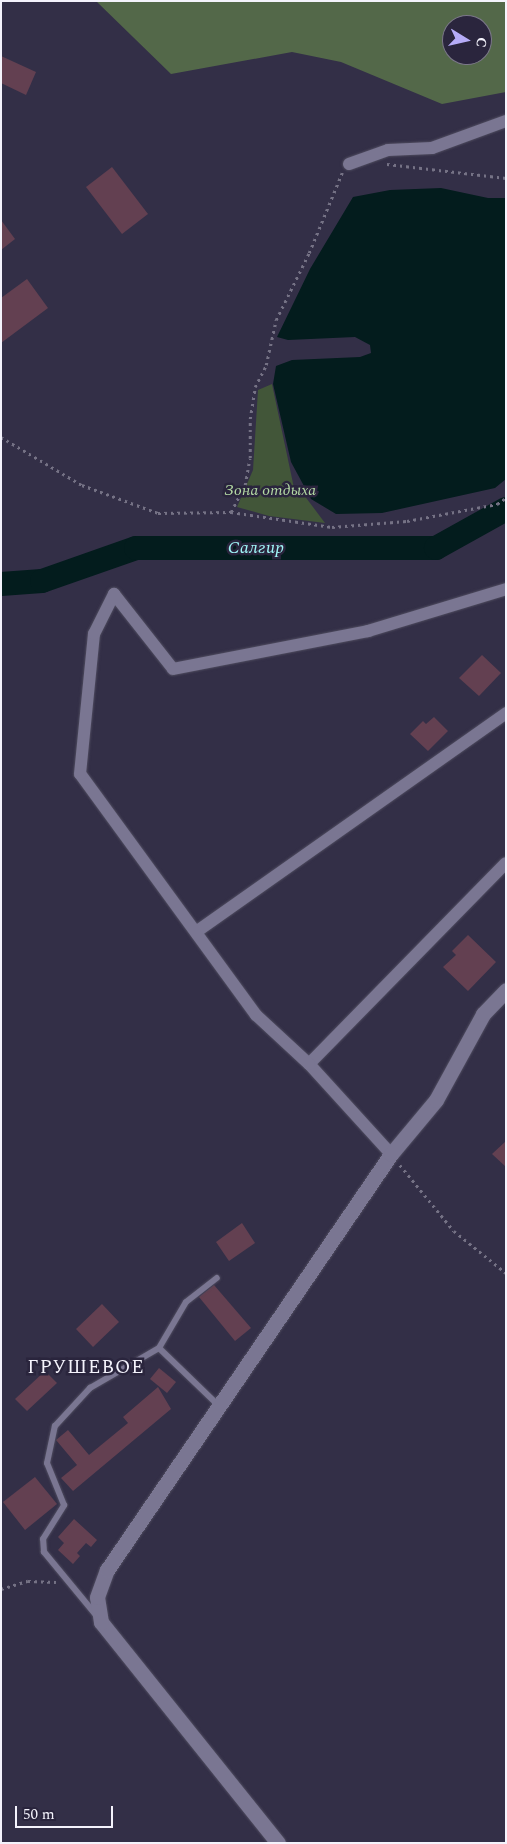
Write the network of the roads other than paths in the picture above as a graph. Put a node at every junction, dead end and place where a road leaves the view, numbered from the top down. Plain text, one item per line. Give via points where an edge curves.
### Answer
1 (506, 122) edge
2 (349, 164) road end
3 (506, 589) edge
4 (506, 713) edge
5 (506, 863) edge
6 (196, 932) junction
7 (506, 990) edge
8 (309, 1064) junction
9 (391, 1154) junction
10 (217, 1278) dead end
11 (159, 1348) junction
12 (219, 1406) junction
13 (101, 1622) junction
14 (278, 1843) edge

1 - 2 street via 432,148 388,150
3 - 6 street via 368,631 173,669 114,594 94,634 80,774
4 - 6 street
5 - 8 street
6 - 8 street via 256,1015
7 - 9 street via 483,1014 436,1100
8 - 9 street
9 - 12 street
10 - 11 lane via 186,1302
11 - 12 lane
11 - 13 lane via 90,1388 54,1426 47,1463 64,1505 43,1540 44,1552 72,1582
12 - 13 street via 107,1570 97,1597
13 - 14 street

